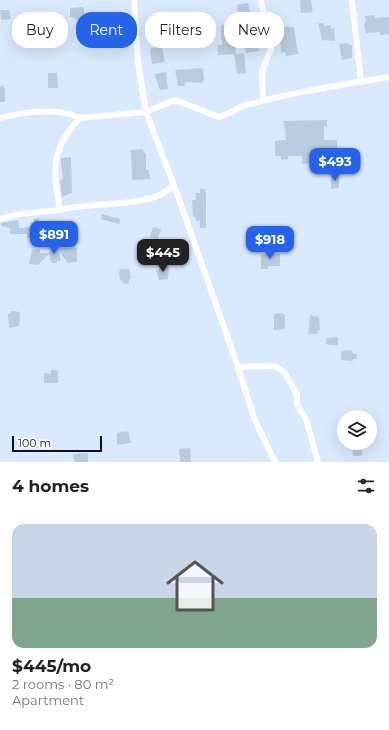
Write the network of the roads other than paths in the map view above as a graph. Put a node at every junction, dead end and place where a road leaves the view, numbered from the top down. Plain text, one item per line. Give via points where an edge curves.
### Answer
1 (134, 0) edge
2 (262, 0) edge
3 (352, 0) edge
4 (389, 77) edge
5 (361, 81) junction
6 (263, 101) junction
7 (146, 112) junction
8 (0, 118) edge
9 (80, 118) junction
10 (174, 185) junction
11 (60, 210) junction
12 (0, 219) edge
13 (238, 367) junction
14 (275, 462) edge
15 (318, 462) edge

1 - 7 street via 138,62
2 - 6 street via 271,49 262,71
3 - 5 street
4 - 5 street
5 - 6 street
6 - 7 street via 219,117 178,101
7 - 9 street
7 - 10 street
8 - 9 street via 60,111
9 - 11 street via 67,132 57,154 54,180
10 - 11 street via 162,194 144,200
10 - 13 street
11 - 12 street via 19,214
13 - 14 street via 254,418
13 - 15 street via 275,366 284,372 297,394 297,405 306,419

